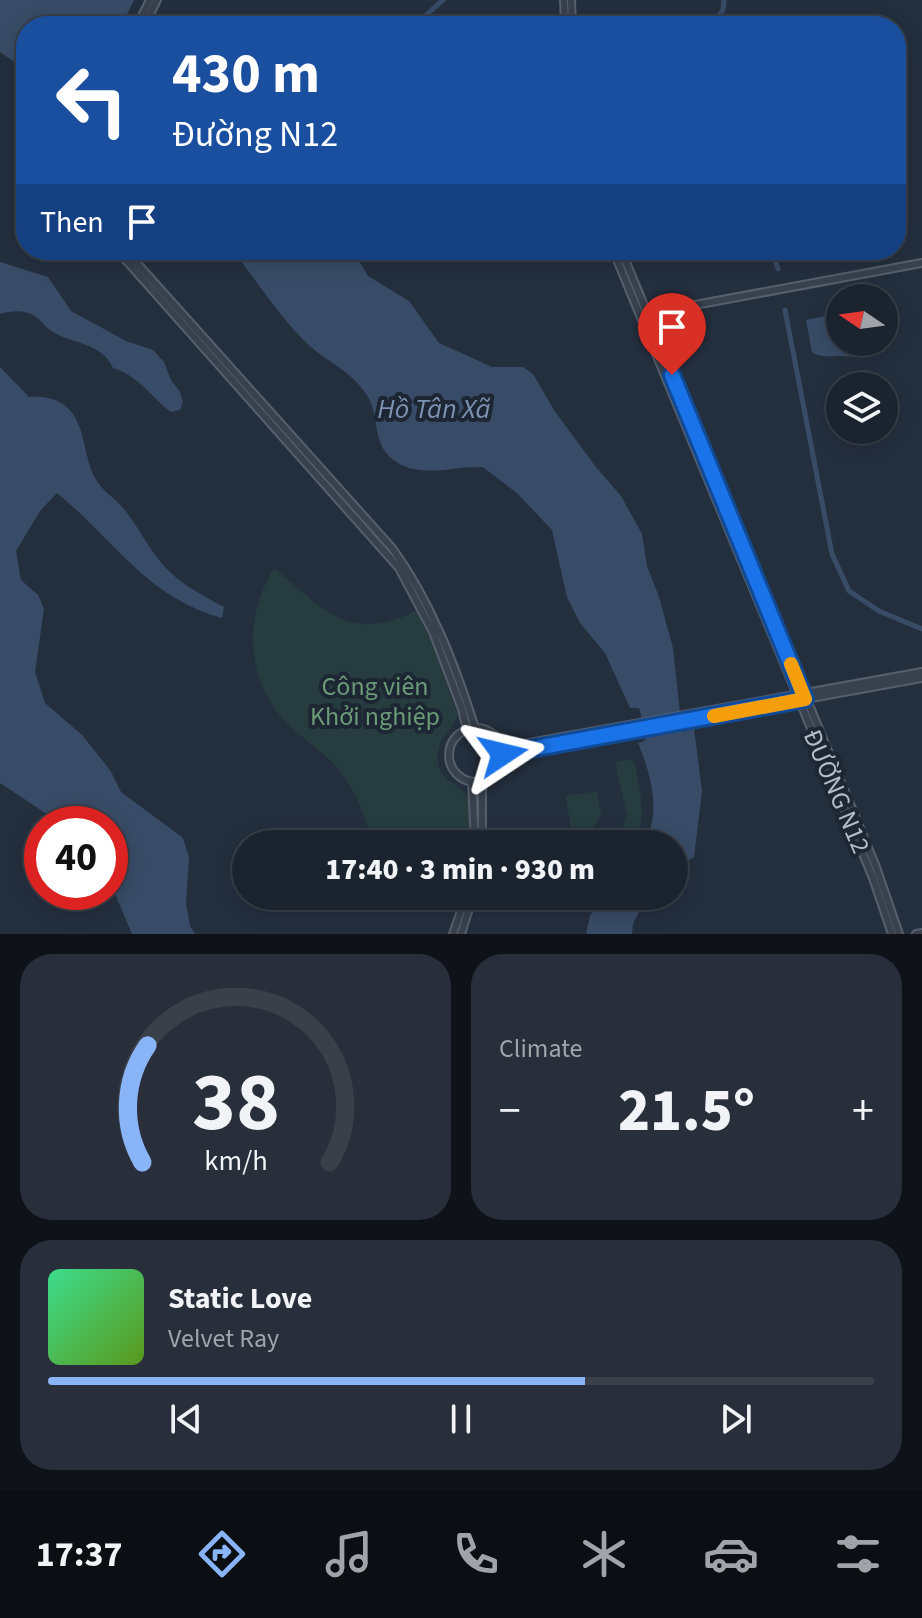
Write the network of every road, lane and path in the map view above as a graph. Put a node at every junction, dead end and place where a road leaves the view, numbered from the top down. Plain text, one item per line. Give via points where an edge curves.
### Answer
1 (126, 260) edge
2 (134, 260) edge
3 (618, 260) edge
4 (625, 260) edge
5 (922, 263) edge
6 (644, 315) junction
7 (339, 494) junction
8 (370, 529) junction
9 (922, 672) edge
10 (922, 678) edge
11 (801, 697) junction
12 (475, 728) junction
13 (467, 730) junction
14 (503, 751) junction
15 (472, 782) junction
16 (482, 782) junction
17 (474, 830) edge
18 (482, 830) edge
19 (461, 910) edge
20 (469, 910) edge
21 (453, 934) edge
22 (461, 934) edge
23 (892, 934) edge
24 (899, 934) edge

1 - 7 street
2 - 7 street
3 - 6 street, ĐƯỜNG N12
4 - 6 street, ĐƯỜNG N12
5 - 6 street
6 - 11 street, ĐƯỜNG N12
7 - 8 street
8 - 12 street via 414,579 428,605
8 - 13 street via 425,613
9 - 11 street
10 - 11 street
11 - 14 street
11 - 23 street, ĐƯỜNG N12
11 - 24 street, ĐƯỜNG N12 via 876,867
12 - 13 street
12 - 14 street via 491,733
13 - 15 street via 453,741 449,759 458,776
14 - 16 street via 499,770
15 - 16 street
15 - 17 street
16 - 18 street
19 - 21 street
20 - 22 street

